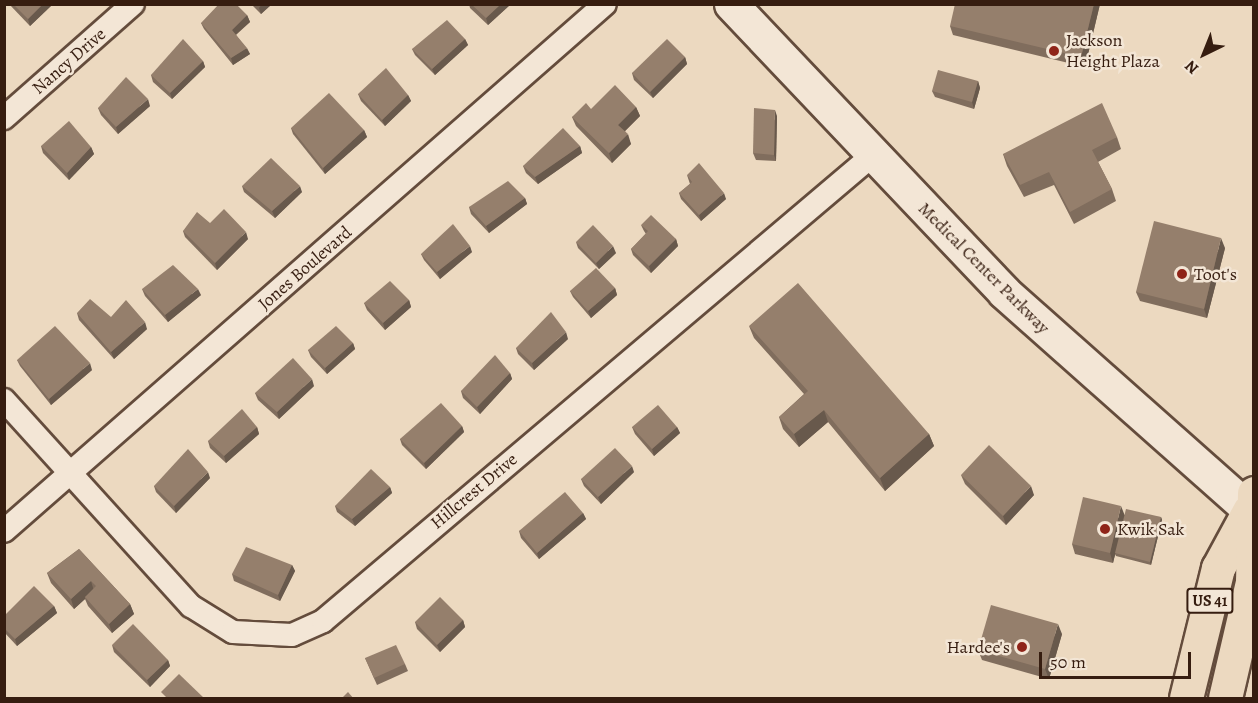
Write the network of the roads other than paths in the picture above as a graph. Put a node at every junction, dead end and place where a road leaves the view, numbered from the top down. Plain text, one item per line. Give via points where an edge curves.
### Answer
1 (133, 4) edge
2 (605, 4) edge
3 (731, 4) edge
4 (4, 118) edge
5 (873, 155) junction
6 (4, 400) edge
7 (68, 475) junction
8 (1252, 506) edge
9 (4, 531) edge
10 (1186, 699) edge
11 (1226, 699) edge

1 - 4 street, Nancy Drive
2 - 7 street, Jones Boulevard
3 - 5 main road, Medical Center Parkway
5 - 7 street, Hillcrest Drive via 323,621 292,635 233,632 191,606
5 - 8 main road, Medical Center Parkway via 1004,292
6 - 7 street
7 - 9 street, Jones Boulevard
8 - 10 main road, US 41 via 1218,568
8 - 11 main road, US 41 via 1252,582

